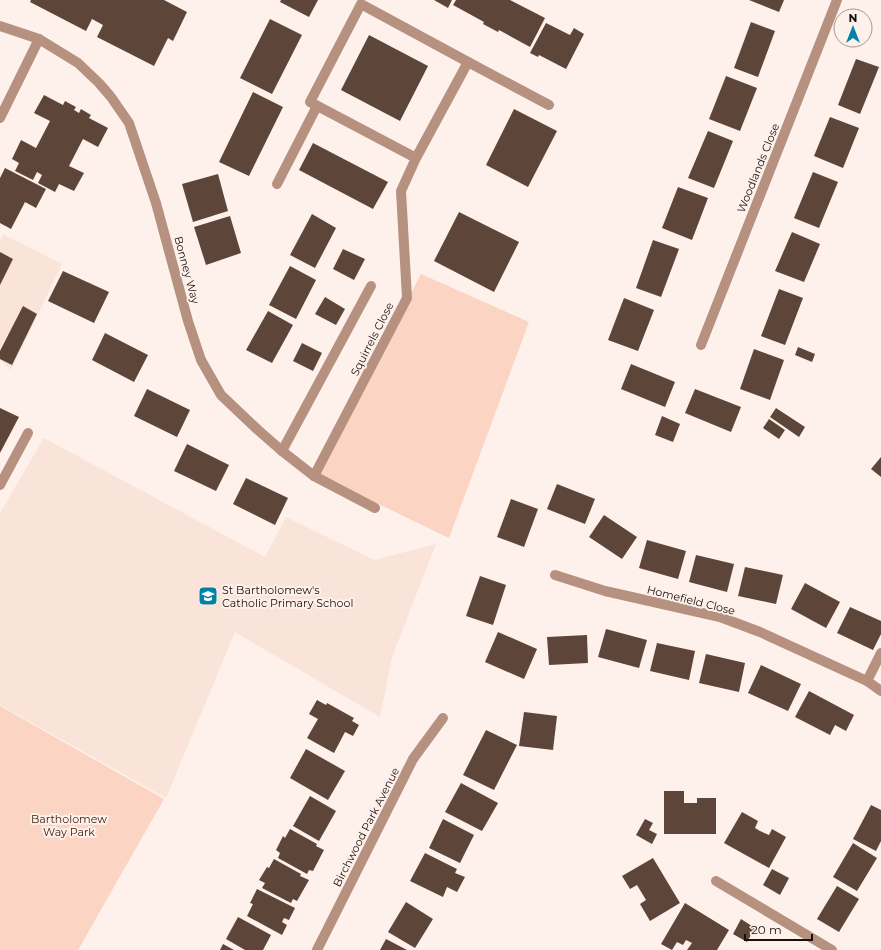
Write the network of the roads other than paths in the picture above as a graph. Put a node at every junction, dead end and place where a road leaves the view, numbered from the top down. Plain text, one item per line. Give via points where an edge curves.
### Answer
1 (837, 0) edge
2 (372, 5) edge
3 (0, 26) edge
4 (39, 39) junction
5 (468, 62) junction
6 (549, 105) dead end
7 (317, 106) junction
8 (0, 118) edge
9 (416, 158) junction
10 (277, 184) dead end
11 (371, 286) dead end
12 (701, 344) dead end
13 (28, 433) dead end
14 (282, 451) junction
15 (314, 476) junction
16 (0, 485) edge
17 (375, 508) dead end
18 (555, 575) dead end
19 (881, 653) edge
20 (867, 681) junction
21 (881, 691) edge
22 (443, 718) dead end
23 (716, 882) dead end
24 (317, 950) edge
25 (832, 950) edge

1 - 12 street, Woodlands Close
2 - 5 street
2 - 7 street via 361,4 310,102
3 - 4 street, Bonney Way
4 - 8 street
4 - 14 street, Bonney Way via 78,63 99,83 129,122 156,203 188,322 201,360 221,395
5 - 6 street
5 - 9 street, Squirrels Close
7 - 9 street
7 - 10 street
9 - 15 street, Squirrels Close via 401,191 407,298
11 - 14 street
13 - 16 street
14 - 15 street, Bonney Way
15 - 17 street, Bonney Way
18 - 20 street, Homefield Close via 605,591 720,617 760,632
19 - 20 street
20 - 21 street, Homefield Close
22 - 24 street, Birchwood Park Avenue via 413,760
23 - 25 street

